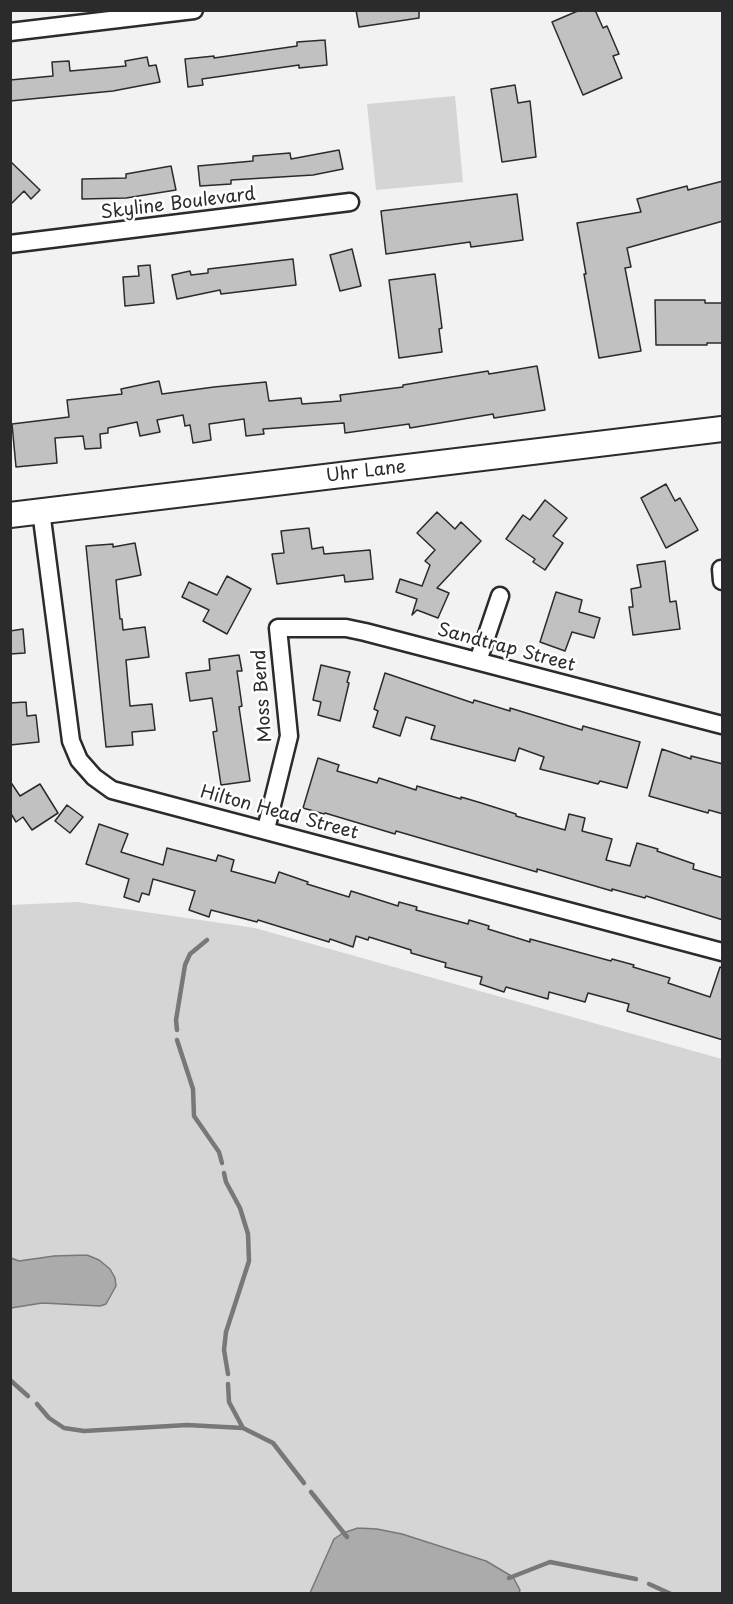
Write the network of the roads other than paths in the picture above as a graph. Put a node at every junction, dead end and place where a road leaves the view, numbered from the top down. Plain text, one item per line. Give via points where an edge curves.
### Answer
1 (194, 10) edge
2 (10, 32) edge
3 (350, 202) dead end
4 (10, 244) edge
5 (723, 429) edge
6 (41, 511) junction
7 (10, 515) edge
8 (500, 596) dead end
9 (278, 628) joint
10 (478, 661) junction
11 (723, 725) edge
12 (266, 830) junction
13 (723, 952) edge

1 - 2 street
3 - 4 street, Skyline Boulevard
5 - 6 street, Uhr Lane
6 - 7 street, Uhr Lane
6 - 12 street, Hilton Head Street via 71,741 79,760 94,777 118,792
8 - 10 street
9 - 10 street, Sandtrap Street via 346,628
9 - 12 street, Moss Bend via 289,736
10 - 11 street, Sandtrap Street
12 - 13 street, Hilton Head Street

